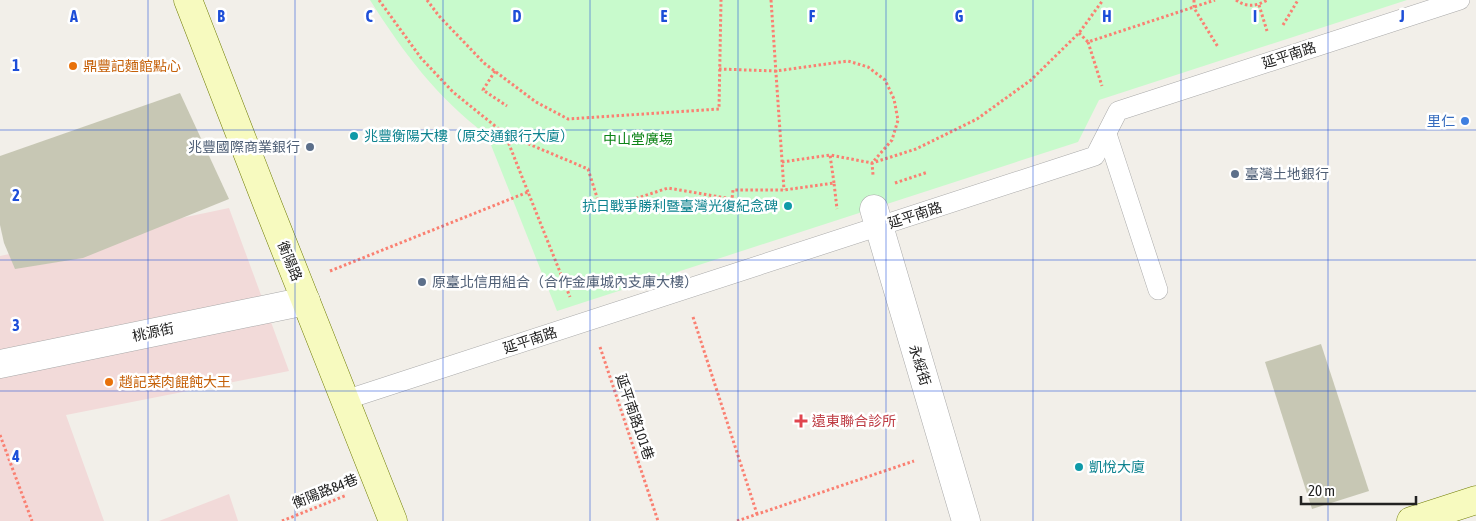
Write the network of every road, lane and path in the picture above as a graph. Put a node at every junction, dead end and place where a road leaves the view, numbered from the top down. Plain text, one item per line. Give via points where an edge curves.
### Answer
1 (188, 0) edge
2 (379, 0) edge
3 (427, 0) edge
4 (721, 0) edge
5 (771, 0) edge
6 (1103, 0) edge
7 (1194, 0) edge
8 (1214, 0) edge
9 (1236, 0) edge
10 (1267, 0) edge
11 (1298, 0) edge
12 (1460, 0) edge
13 (1259, 5) junction
14 (1194, 8) junction
15 (1268, 31) junction
16 (1079, 33) junction
17 (1259, 34) dead end
18 (1226, 44) dead end
19 (719, 69) junction
20 (495, 71) junction
21 (776, 71) junction
22 (507, 106) dead end
23 (505, 134) junction
24 (1107, 134) junction
25 (830, 155) junction
26 (782, 162) junction
27 (872, 163) junction
28 (928, 172) dead end
29 (910, 178) dead end
30 (834, 183) junction
31 (784, 190) junction
32 (528, 192) junction
33 (876, 218) junction
34 (842, 239) junction
35 (684, 290) junction
36 (1158, 290) dead end
37 (302, 292) junction
38 (585, 322) junction
39 (0, 364) edge
40 (345, 400) junction
41 (0, 435) edge
42 (945, 450) junction
43 (377, 482) junction
44 (1476, 500) edge
45 (757, 514) junction
46 (32, 521) edge
47 (282, 521) edge
48 (393, 521) edge
49 (658, 521) edge
50 (737, 521) edge
51 (966, 521) edge
52 (1411, 521) edge

1 - 37 street, 衡陽路
2 - 23 path via 421,58 453,92
3 - 20 path via 438,16 484,64
4 - 19 path
5 - 21 path
6 - 16 path
7 - 14 path
8 - 14 path
9 - 13 path via 1248,6
10 - 13 path
11 - 15 path via 1283,26
12 - 24 lane, 延平南路 via 1118,111
13 - 15 path
14 - 16 path via 1088,42
14 - 18 path via 1218,47
15 - 17 path
16 - 27 path via 1031,80 977,119 916,149
19 - 20 path via 719,109 568,119 536,102
19 - 21 path
20 - 22 path via 483,90
21 - 26 path
21 - 27 path via 848,61 868,67 884,80 894,99 898,120 892,140
23 - 31 path via 588,169 601,210 668,188 732,199 732,190
23 - 32 path, 延平南路101巷
24 - 33 lane, 延平南路 via 1095,156
24 - 36 lane
25 - 26 path
25 - 27 path
25 - 30 path
26 - 31 path
27 - 33 path
28 - 29 path
30 - 31 path
30 - 34 path
32 - 37 path
32 - 38 path, 延平南路101巷 via 574,306
33 - 34 lane, 延平南路
33 - 42 street, 永綏街
34 - 35 lane, 延平南路
35 - 38 lane, 延平南路
35 - 45 path
37 - 39 street, 桃源街
37 - 40 street, 衡陽路
38 - 40 lane, 延平南路
38 - 49 path, 延平南路101巷 via 596,338
40 - 43 street, 衡陽路
41 - 46 path
42 - 45 path
42 - 51 street, 永綏街
43 - 47 path, 衡陽路84巷
43 - 48 street, 衡陽路
44 - 52 street
45 - 50 path

